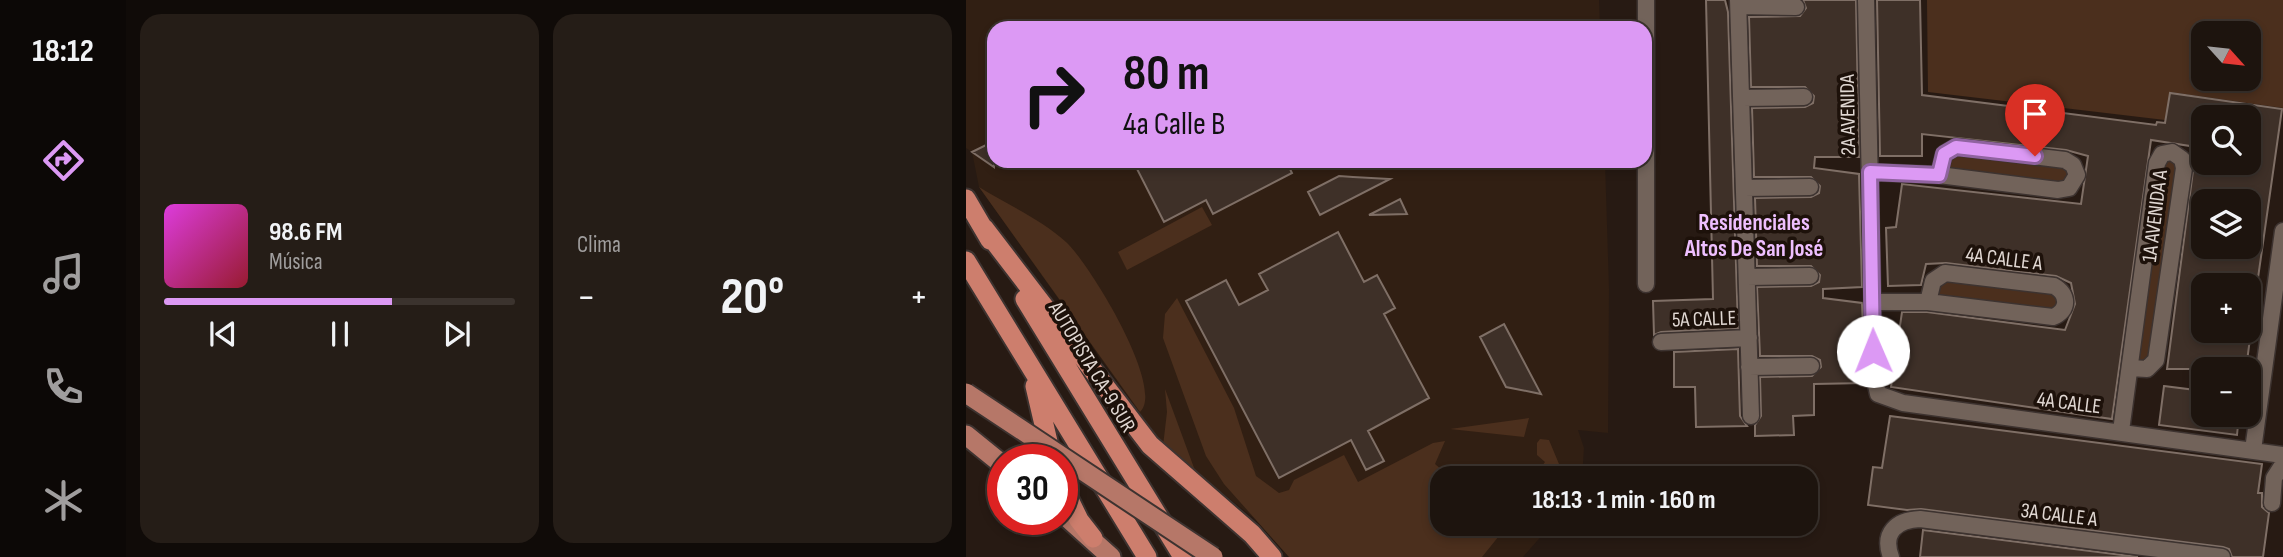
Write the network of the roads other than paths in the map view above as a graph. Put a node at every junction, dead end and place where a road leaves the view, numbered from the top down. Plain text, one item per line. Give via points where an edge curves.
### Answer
1 (1646, 0) edge
2 (1866, 0) edge
3 (1739, 3) edge
4 (1796, 7) dead end
5 (1646, 21) edge
6 (1804, 97) dead end
7 (1741, 98) junction
8 (1646, 168) edge
9 (1870, 172) junction
10 (1939, 175) junction
11 (1810, 187) dead end
12 (1744, 188) junction
13 (966, 199) edge
14 (984, 228) junction
15 (2283, 231) edge
16 (966, 261) edge
17 (2281, 261) edge
18 (966, 275) edge
19 (1810, 275) dead end
20 (1747, 278) junction
21 (1646, 284) dead end
22 (984, 289) junction
23 (1872, 302) junction
24 (1928, 302) junction
25 (1749, 338) junction
26 (1661, 342) dead end
27 (1811, 366) dead end
28 (1749, 367) junction
29 (2130, 368) junction
30 (1033, 375) junction
31 (966, 393) edge
32 (1880, 396) joint
33 (1751, 416) dead end
34 (2121, 431) junction
35 (966, 435) edge
36 (1049, 444) edge
37 (2253, 450) junction
38 (987, 452) edge
39 (2283, 455) edge
40 (2283, 464) edge
41 (2272, 503) dead end
42 (1078, 518) edge
43 (1078, 526) edge
44 (1093, 538) junction
45 (1111, 557) edge
46 (1147, 557) edge
47 (1183, 557) edge
48 (1213, 557) edge
49 (1272, 557) edge
50 (1891, 557) edge
51 (2222, 557) edge

1 - 5 street
2 - 9 street, 2A AVENIDA
3 - 4 street
3 - 7 street
6 - 7 street
7 - 12 street
8 - 21 street
9 - 10 street
9 - 23 street, 2A AVENIDA
10 - 10 street via 1944,154 1956,147 2065,160 2077,175 2073,185 2064,190
11 - 12 street
12 - 20 street
13 - 14 highway, AUTOPISTA CA-9 SUR
14 - 47 highway, AUTOPISTA CA-9 SUR via 1122,463
14 - 49 highway via 1150,445
15 - 17 street
16 - 22 highway
17 - 37 street
18 - 22 highway
19 - 20 street
20 - 25 street
22 - 30 highway
23 - 24 street, 4A CALLE A
23 - 32 street, 2A AVENIDA via 1874,376
24 - 24 street, 4A CALLE A via 1933,281 1945,273 2054,286 2066,302 2062,312 2053,317
25 - 26 street, 5A CALLE
25 - 28 street
27 - 28 street
28 - 33 street
29 - 29 street, 1A AVENIDA A via 2157,163 2161,155 2172,152 2182,159 2184,168 2157,358 2147,369
29 - 34 street, 1A AVENIDA A
30 - 36 highway
30 - 46 highway
31 - 48 main road, bridge
32 - 34 street, 4A CALLE via 1903,403
34 - 37 street, 4A CALLE
35 - 38 main road
37 - 39 street, 4A CALLE
40 - 41 street via 2274,478
42 - 44 highway
43 - 44 main road
44 - 45 main road
50 - 51 street, 3A CALLE A via 1888,540 1892,528 1920,519

